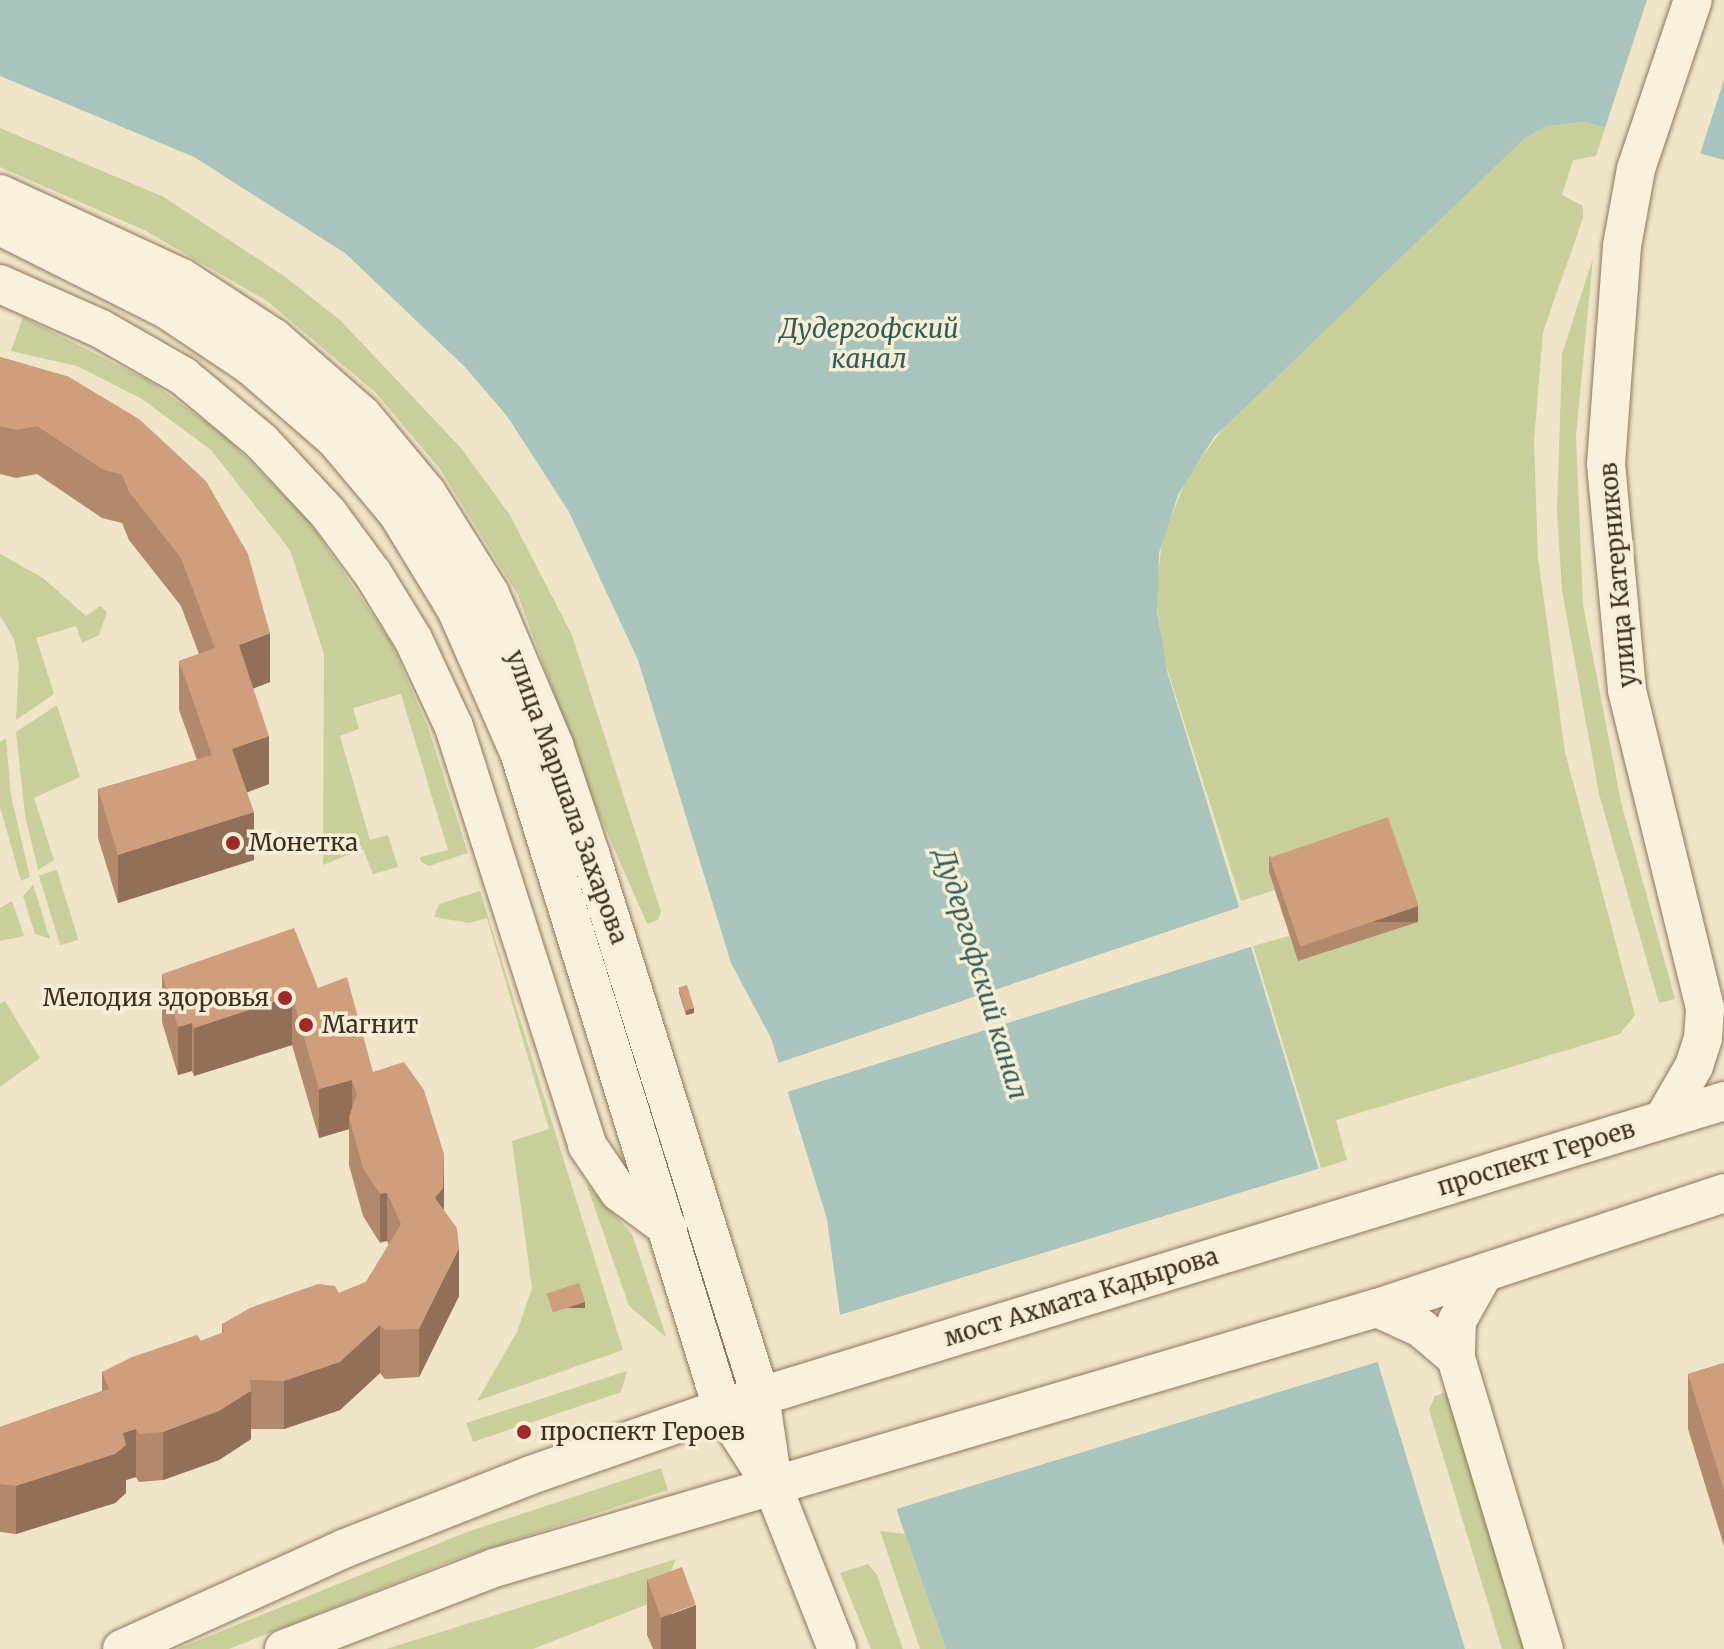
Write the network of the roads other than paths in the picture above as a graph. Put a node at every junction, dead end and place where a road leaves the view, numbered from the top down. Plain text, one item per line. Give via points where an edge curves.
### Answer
1 (1693, 0) edge
2 (0, 194) edge
3 (0, 226) edge
4 (0, 284) edge
5 (1714, 1016) edge
6 (1724, 1101) edge
7 (1664, 1118) junction
8 (1724, 1193) edge
9 (1349, 1217) joint
10 (668, 1228) junction
11 (1484, 1273) junction
12 (1377, 1308) junction
13 (1456, 1358) junction
14 (760, 1395) junction
15 (722, 1408) junction
16 (773, 1487) junction
17 (122, 1649) edge
18 (284, 1649) edge
19 (837, 1649) edge
20 (1544, 1649) edge

1 - 5 street, улица Катерников via 1636,169 1622,246 1608,407 1613,584 1627,690
2 - 14 street, улица Маршала Захарова via 182,278 274,338 362,415 427,493 490,594 554,745
3 - 10 street, улица Маршала Захарова via 166,309 251,366 336,440 398,514 456,609 520,755
4 - 10 street via 101,329 183,376 261,441 328,513 373,574 413,639 454,727 587,1145 619,1192
5 - 7 street, улица Катерников via 1694,1066
6 - 7 street, проспект Героев
7 - 9 street, проспект Героев
8 - 11 street
9 - 14 street, мост Ахмата Кадырова
10 - 15 street, улица Маршала Захарова
11 - 12 street
11 - 13 street via 1457,1321
12 - 13 street via 1421,1328
12 - 16 street
13 - 20 street
14 - 15 street
14 - 16 street, улица Маршала Захарова
15 - 16 street, улица Маршала Захарова
15 - 17 street via 343,1549
16 - 18 street via 494,1568
16 - 19 street, улица Маршала Захарова

